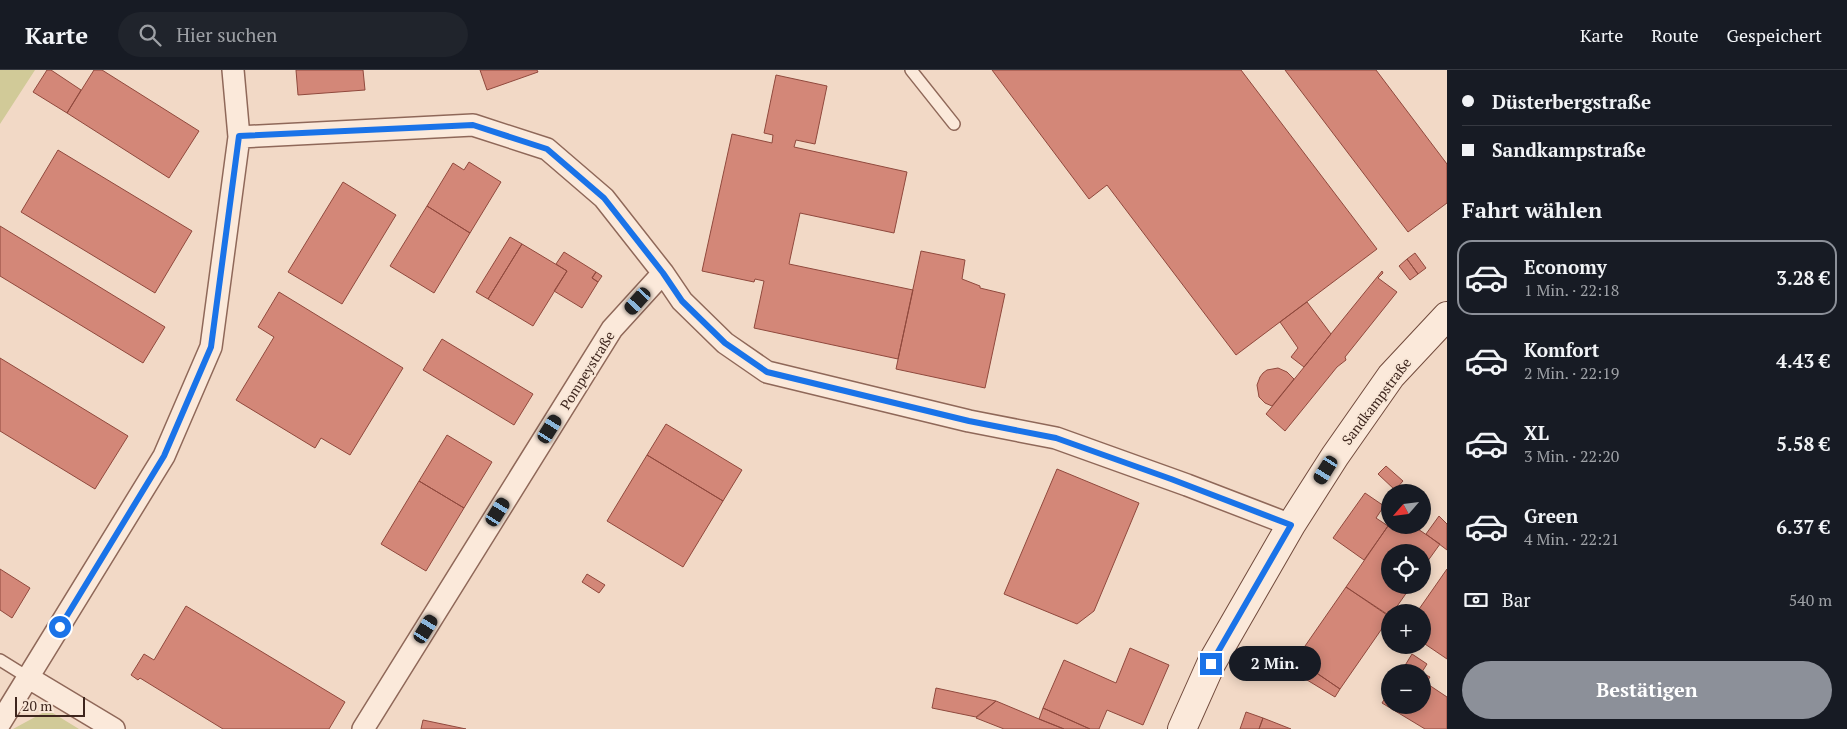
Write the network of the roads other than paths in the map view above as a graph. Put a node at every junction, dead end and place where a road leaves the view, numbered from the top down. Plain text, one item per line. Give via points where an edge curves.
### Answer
1 (233, 70) edge
2 (911, 70) edge
3 (954, 124) dead end
4 (239, 136) junction
5 (663, 273) junction
6 (1447, 316) edge
7 (1291, 525) junction
8 (0, 660) edge
9 (29, 678) junction
10 (0, 723) edge
11 (114, 729) edge
12 (363, 729) edge
13 (1182, 729) edge

1 - 4 street
2 - 3 lane
4 - 5 street via 473,125 547,149 604,198
4 - 9 street via 211,347 164,456
5 - 7 street via 682,301 725,343 767,372 969,421 1056,438
5 - 12 street, Pompeystraße via 612,329
6 - 7 street, Sandkampstraße via 1392,376
7 - 13 street, Sandkampstraße via 1211,664
8 - 9 lane
9 - 10 street
9 - 11 street

